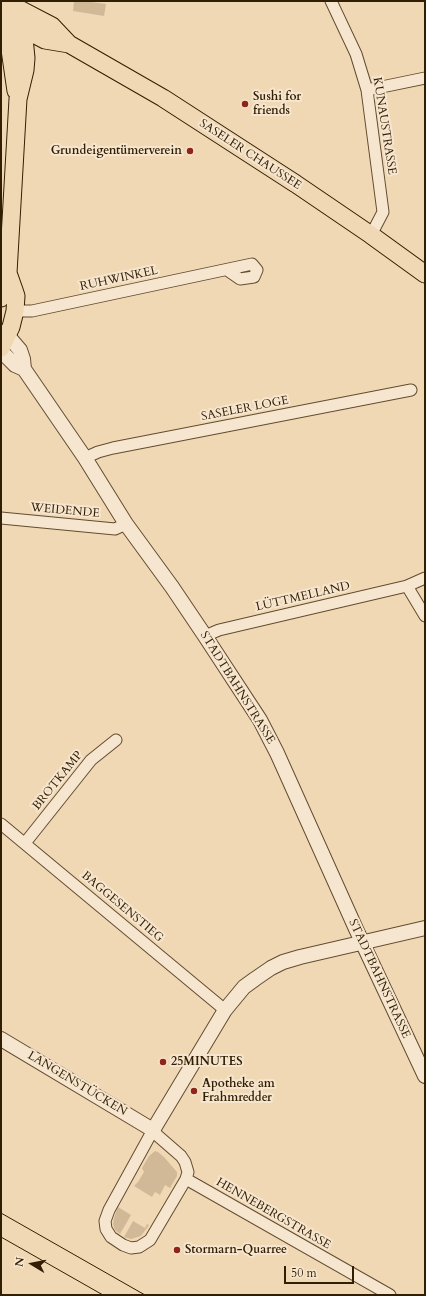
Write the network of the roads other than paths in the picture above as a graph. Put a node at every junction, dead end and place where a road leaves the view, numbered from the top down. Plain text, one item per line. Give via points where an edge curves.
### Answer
1 (4, 1) edge
2 (331, 1) edge
3 (3, 18) edge
4 (23, 28) junction
5 (69, 44) junction
6 (425, 78) edge
7 (367, 90) junction
8 (18, 99) junction
9 (6, 226) edge
10 (371, 235) junction
11 (227, 270) dead end
12 (8, 273) junction
13 (425, 274) edge
14 (1, 298) edge
15 (15, 312) junction
16 (3, 342) edge
17 (411, 390) dead end
18 (85, 458) junction
19 (1, 518) edge
20 (126, 524) junction
21 (425, 578) edge
22 (407, 586) junction
23 (425, 616) edge
24 (205, 636) junction
25 (116, 740) dead end
26 (1, 824) edge
27 (25, 843) junction
28 (425, 928) edge
29 (362, 942) junction
30 (225, 1010) junction
31 (1, 1039) edge
32 (425, 1076) edge
33 (153, 1130) junction
34 (186, 1179) junction
35 (390, 1295) edge

1 - 3 main road, STADTBAHNSTRASSE
1 - 5 main road, SASELER CHAUSSEE via 52,26
2 - 7 street, KUNAUSTRASSE via 356,54
3 - 4 main road, SASELER CHAUSSEE
3 - 8 main road, STADTBAHNSTRASSE
4 - 5 main road, SASELER CHAUSSEE via 45,40
4 - 8 main road, STADTBAHNSTRASSE via 26,58
5 - 10 main road, SASELER CHAUSSEE via 162,98
6 - 7 street
7 - 10 street, KUNAUSTRASSE via 383,212
8 - 9 main road, STADTBAHNSTRASSE
9 - 12 main road, STADTBAHNSTRASSE
10 - 13 main road, SASELER CHAUSSEE
11 - 15 street, RUHWINKEL via 32,311
12 - 14 main road, STADTBAHNSTRASSE
12 - 15 main road, STADTBAHNSTRASSE via 16,296
15 - 16 main road, STADTBAHNSTRASSE
16 - 18 street, STADTBAHNSTRASSE via 20,350 24,370
17 - 18 street, SASELER LOGE via 113,448
18 - 20 street, STADTBAHNSTRASSE
19 - 20 street, WEIDENDE via 115,529
20 - 24 street, STADTBAHNSTRASSE
21 - 22 street, LÜTTMELLAND
22 - 23 street
22 - 24 street, LÜTTMELLAND via 219,630
24 - 29 street, STADTBAHNSTRASSE via 260,720 277,753
25 - 27 street, BROTKAMP via 91,760
26 - 27 street, BAGGESENSTIEG
27 - 30 street, BAGGESENSTIEG
28 - 29 street
29 - 30 street via 283,962 244,987
29 - 32 street, STADTBAHNSTRASSE
30 - 33 street
31 - 33 street, LANGENSTÜCKEN
33 - 34 street via 181,1156 188,1172
33 - 34 street via 106,1216 105,1225 108,1233 128,1247 143,1245 150,1240
34 - 35 street, HENNEBERGSTRASSE

